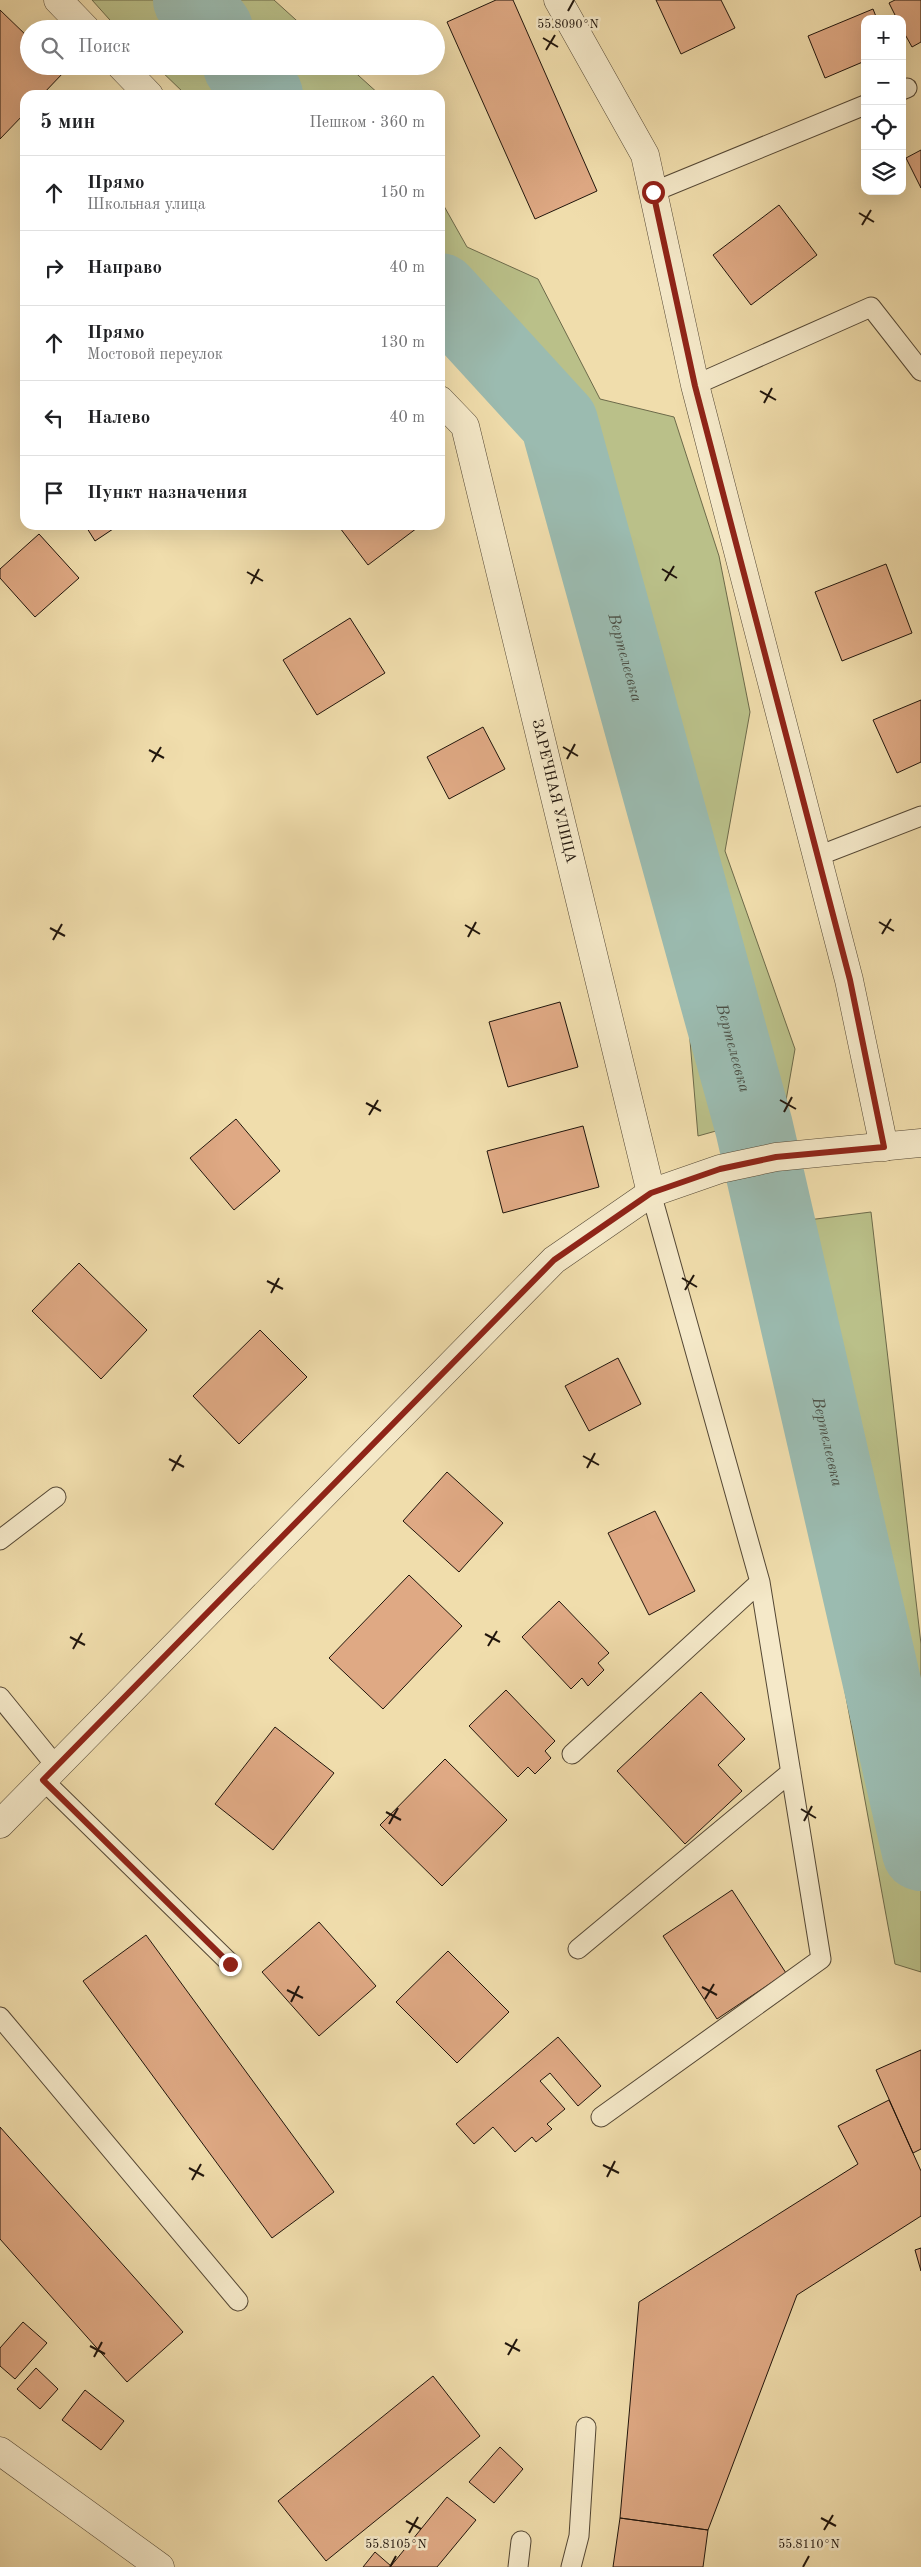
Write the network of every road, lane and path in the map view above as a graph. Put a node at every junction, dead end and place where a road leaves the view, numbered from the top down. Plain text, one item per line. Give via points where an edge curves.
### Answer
1 (58, 0) edge
2 (558, 0) edge
3 (77, 20) edge
4 (130, 75) edge
5 (144, 90) edge
6 (861, 107) edge
7 (653, 192) junction
8 (921, 371) edge
9 (695, 386) junction
10 (445, 405) edge
11 (921, 816) edge
12 (818, 856) junction
13 (921, 1143) edge
14 (884, 1147) junction
15 (651, 1193) junction
16 (56, 1497) dead end
17 (0, 1540) edge
18 (760, 1582) junction
19 (0, 1697) edge
20 (572, 1754) dead end
21 (791, 1772) junction
22 (50, 1773) junction
23 (0, 1824) edge
24 (578, 1949) dead end
25 (230, 1964) dead end
26 (0, 2017) edge
27 (601, 2118) dead end
28 (238, 2301) dead end
29 (586, 2427) dead end
30 (0, 2451) edge
31 (521, 2541) dead end
32 (160, 2567) edge
33 (518, 2567) edge
34 (572, 2567) edge

1 - 3 street
2 - 7 street via 644,155
4 - 5 street
6 - 7 lane
7 - 9 street
8 - 9 lane via 871,307
9 - 12 street
10 - 15 street, ЗАРЕЧНАЯ УЛИЦА via 465,426
11 - 12 lane
12 - 14 street via 850,980
13 - 14 street
14 - 15 street via 776,1157 720,1169
15 - 18 lane
15 - 22 street via 554,1260
16 - 17 lane
18 - 20 lane
18 - 21 lane
19 - 22 lane
21 - 24 lane
21 - 27 lane via 822,1959
22 - 23 street
22 - 25 lane
26 - 28 lane
29 - 34 lane via 579,2536
30 - 32 street
31 - 33 lane

